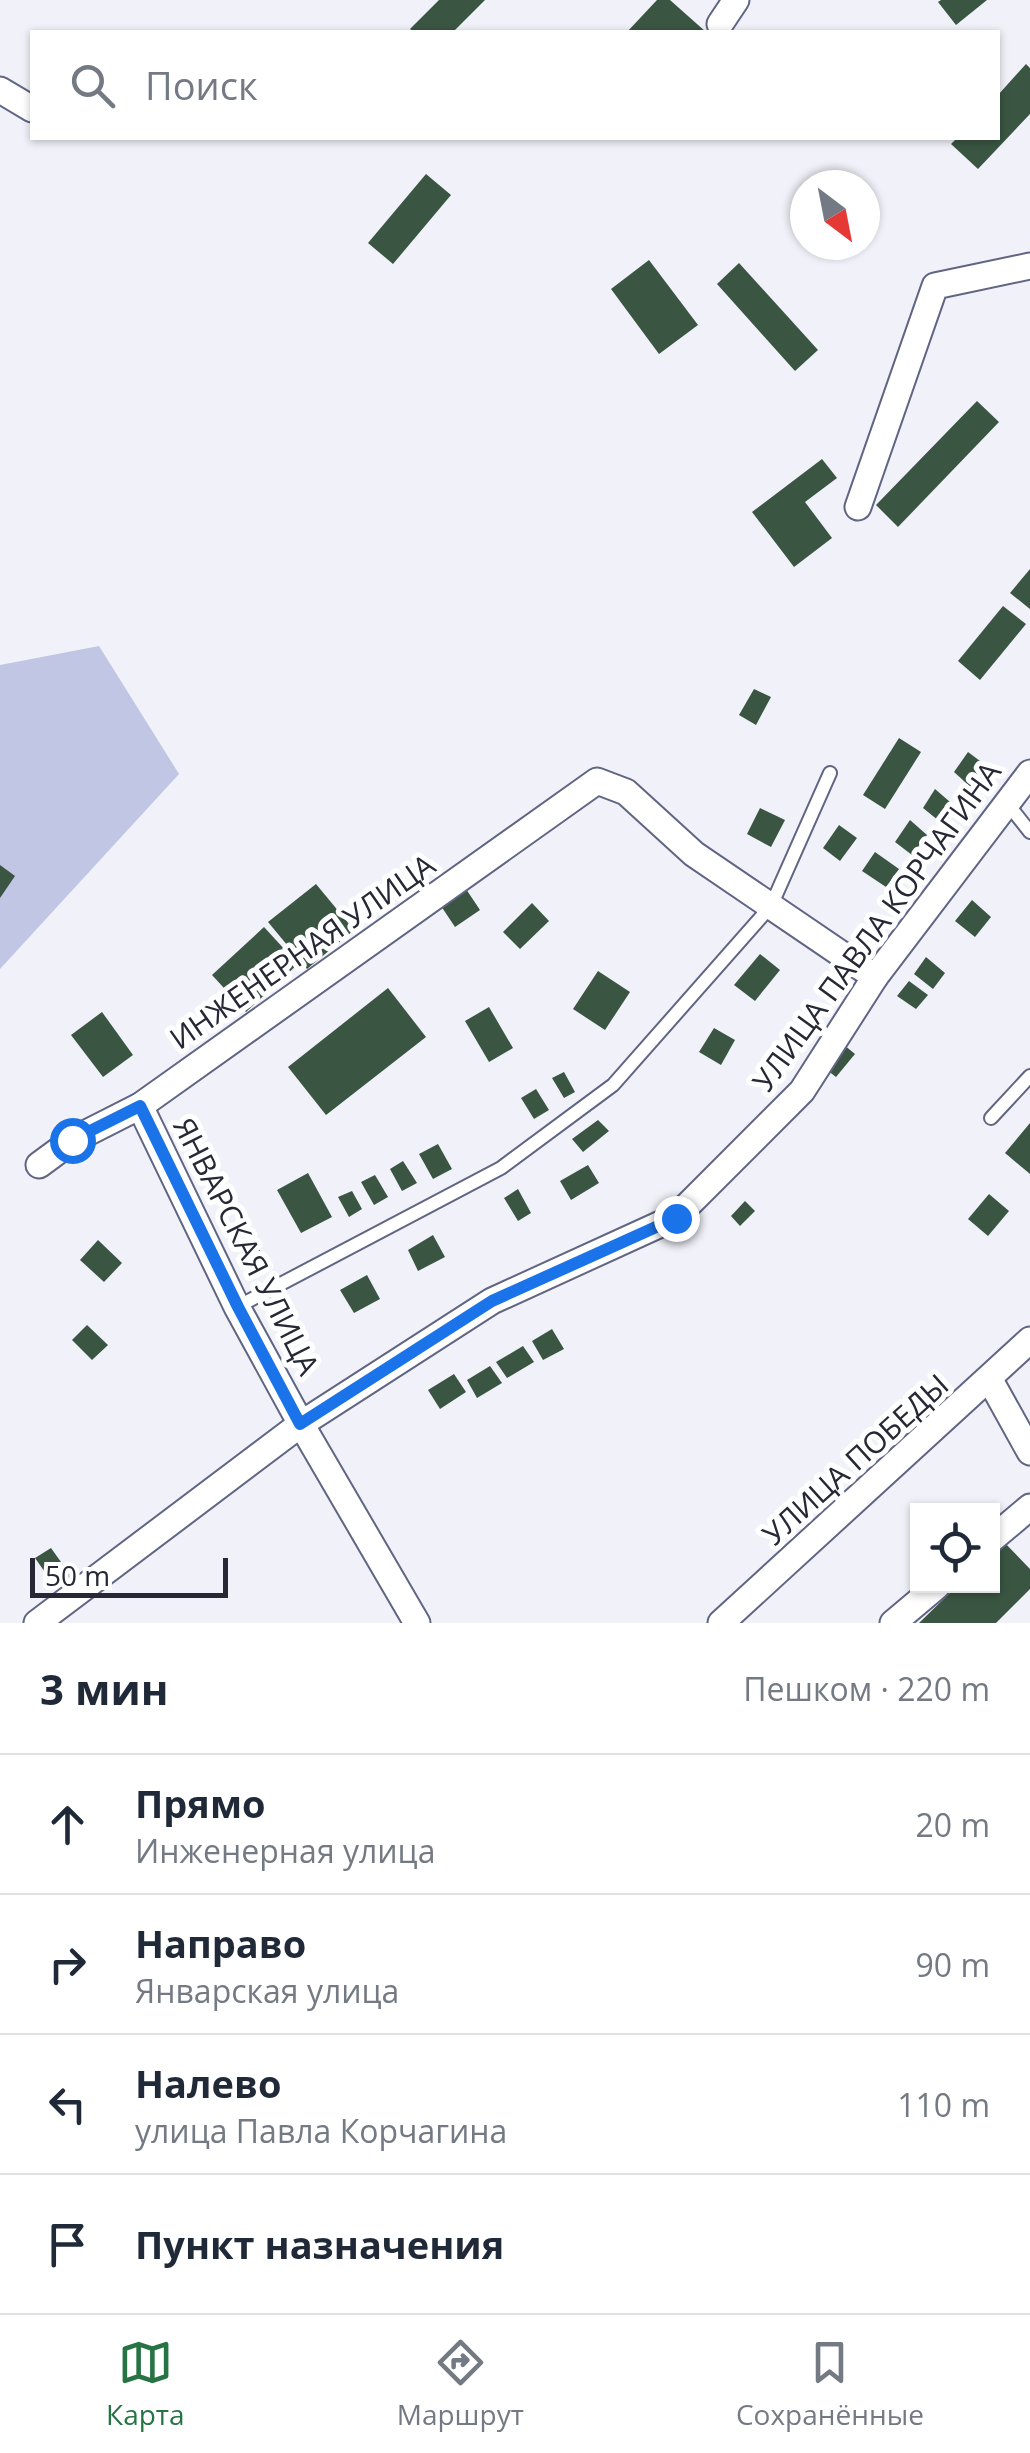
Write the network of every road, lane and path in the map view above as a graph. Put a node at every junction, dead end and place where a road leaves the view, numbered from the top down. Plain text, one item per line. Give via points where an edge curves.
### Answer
1 (736, 0) edge
2 (720, 24) dead end
3 (0, 90) edge
4 (30, 108) edge
5 (1030, 266) edge
6 (858, 506) dead end
7 (830, 773) dead end
8 (1030, 773) edge
9 (1007, 803) junction
10 (1030, 832) edge
11 (772, 906) junction
12 (875, 978) junction
13 (1030, 1076) edge
14 (140, 1106) junction
15 (991, 1118) dead end
16 (39, 1165) dead end
17 (238, 1307) junction
18 (1030, 1340) edge
19 (990, 1380) junction
20 (300, 1424) junction
21 (1030, 1452) edge
22 (1030, 1508) edge
23 (1000, 1532) edge
24 (929, 1593) edge
25 (37, 1623) edge
26 (417, 1623) edge
27 (722, 1623) edge
28 (893, 1623) edge

1 - 2 street
3 - 4 street
5 - 6 street via 935,286
7 - 11 lane
8 - 9 street, УЛИЦА ПАВЛА КОРЧАГИНА
9 - 10 lane
9 - 12 street, УЛИЦА ПАВЛА КОРЧАГИНА
11 - 12 street
11 - 14 street, ИНЖЕНЕРНАЯ УЛИЦА via 694,854 626,792 597,780
11 - 17 lane via 613,1085 502,1168
12 - 20 street, УЛИЦА ПАВЛА КОРЧАГИНА via 802,1091 676,1218 492,1301
13 - 15 lane
14 - 16 street, ИНЖЕНЕРНАЯ УЛИЦА
14 - 17 street, ЯНВАРСКАЯ УЛИЦА
17 - 20 street, ЯНВАРСКАЯ УЛИЦА
18 - 19 street, УЛИЦА ПОБЕДЫ
19 - 21 street
19 - 27 street, УЛИЦА ПОБЕДЫ
20 - 25 street, УЛИЦА ПАВЛА КОРЧАГИНА
20 - 26 street, ЯНВАРСКАЯ УЛИЦА
22 - 23 street
24 - 28 street

